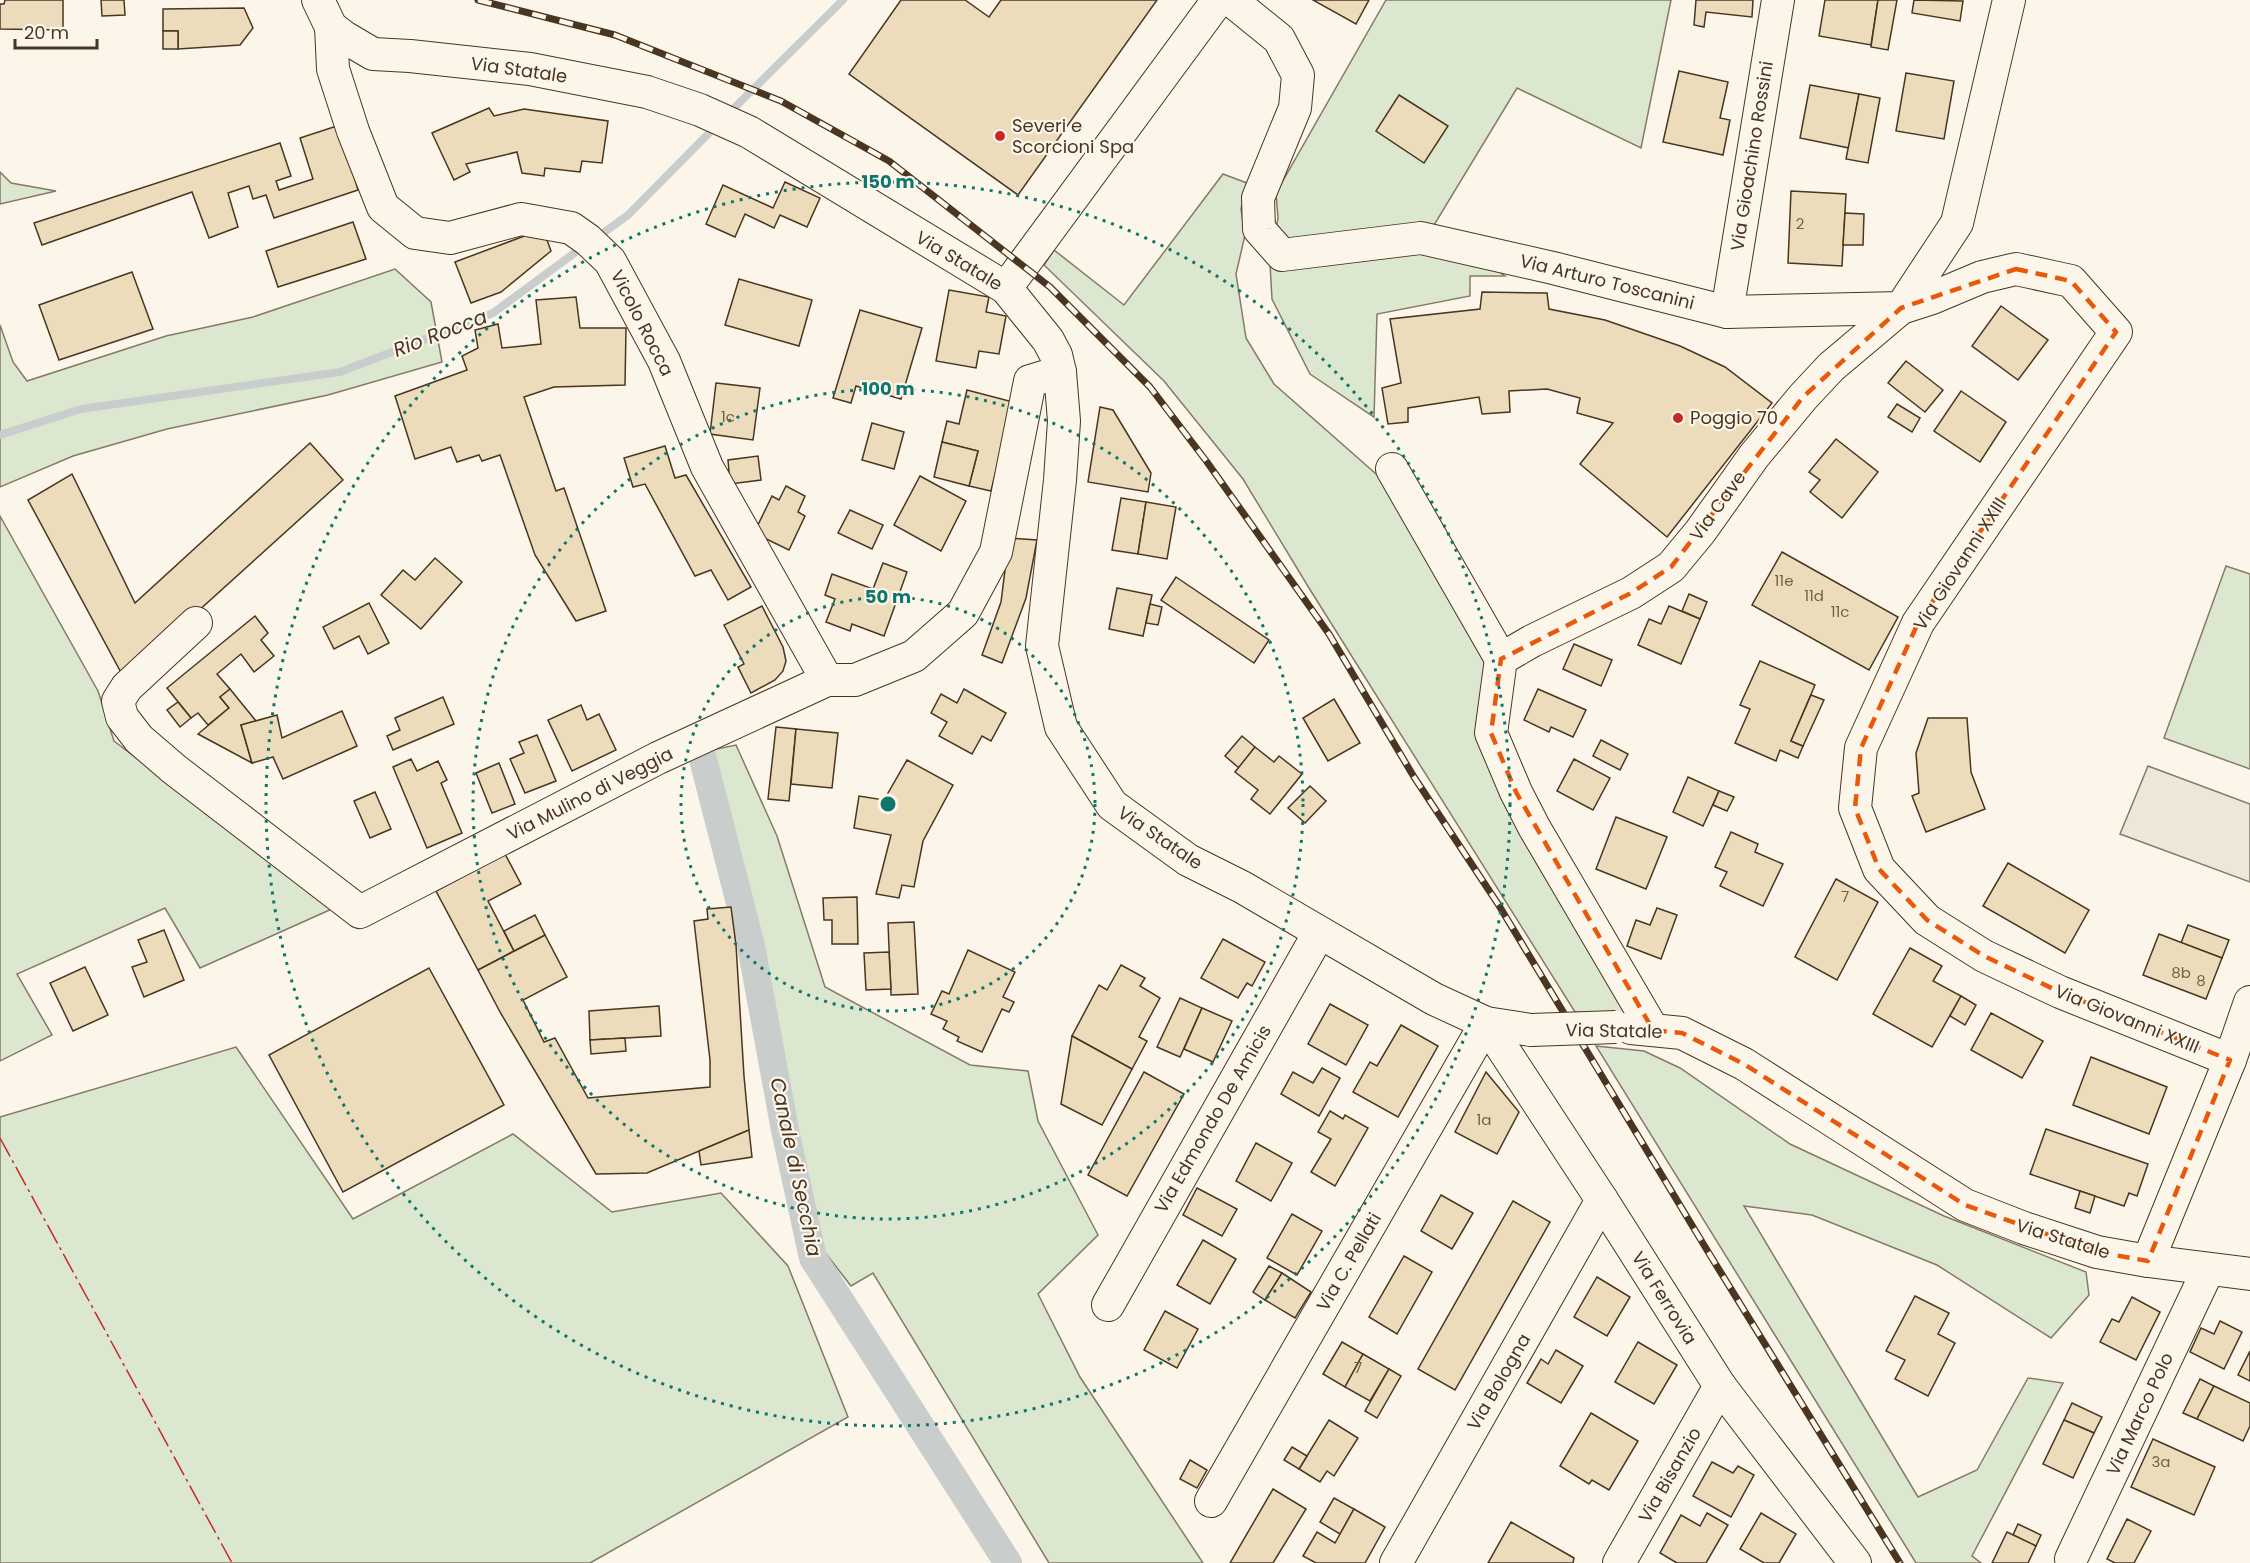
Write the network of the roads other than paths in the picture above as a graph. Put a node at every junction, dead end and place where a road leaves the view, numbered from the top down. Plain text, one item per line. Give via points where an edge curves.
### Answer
1 (1218, 0) edge
2 (1231, 0) edge
3 (1778, 0) edge
4 (2009, 0) edge
5 (325, 13) edge
6 (1006, 288) junction
7 (1901, 308) junction
8 (1727, 312) junction
9 (1060, 372) junction
10 (1392, 470) dead end
11 (196, 623) dead end
12 (1500, 659) junction
13 (827, 680) junction
14 (1319, 933) junction
15 (2250, 1002) edge
16 (1486, 1023) junction
17 (1653, 1030) junction
18 (2230, 1060) junction
19 (1602, 1200) junction
20 (2148, 1261) junction
21 (2208, 1270) junction
22 (2250, 1274) edge
23 (1108, 1305) dead end
24 (1720, 1386) junction
25 (1211, 1502) dead end
26 (2071, 1559) dead end
27 (1849, 1560) edge
28 (1396, 1563) edge
29 (1619, 1563) edge

1 - 6 street
2 - 8 street, Via Arturo Toscanini via 1279,39 1298,75 1296,108 1258,198 1259,229 1282,255 1421,238
3 - 8 street, Via Gioachino Rossini
4 - 7 street via 1957,224
5 - 6 street, Via Statale via 344,37 373,54 530,69 647,92 700,110 748,132
5 - 13 street, Vicolo Rocca via 333,69 352,131 383,207 415,233 450,238 521,219 571,228 610,261 664,361 706,467
6 - 9 street, Via Statale via 1048,340
7 - 8 street, Via Arturo Toscanini
7 - 12 street, Via Cave via 1831,367 1803,397 1671,567 1631,593
7 - 18 street, Via Giovanni XXIII via 1982,277 2016,269 2071,281 2116,332 1918,623 1861,748 1855,808 1879,869 1927,920 1984,956 2060,992
9 - 13 street, Via Mulino di Veggia via 1030,381 996,552 963,613 914,656 855,680
9 - 14 street, Via Statale via 1064,421 1042,646 1061,727 1112,805 1188,860
10 - 12 street
11 - 13 street, Via Mulino di Veggia via 127,687 118,701 122,717 139,739 174,770 360,912 658,759
12 - 17 street via 1491,733 1533,827
14 - 16 street, Via Statale via 1434,999
14 - 23 street, Via Edmondo De Amicis
15 - 18 street
16 - 17 street, Via Statale, bridge via 1531,1030
16 - 19 street, Via Ferrovia
16 - 25 street, Via C. Pellati
17 - 20 street, Via Statale via 1682,1033 1744,1064 1965,1205 2097,1252
18 - 20 street
19 - 24 street, Via Ferrovia
19 - 28 street, Via Bologna
20 - 21 street, Via Statale
21 - 22 street, Via Statale
21 - 26 street, Via Marco Polo
24 - 27 street, Via Ferrovia
24 - 29 street, Via Bisanzio

